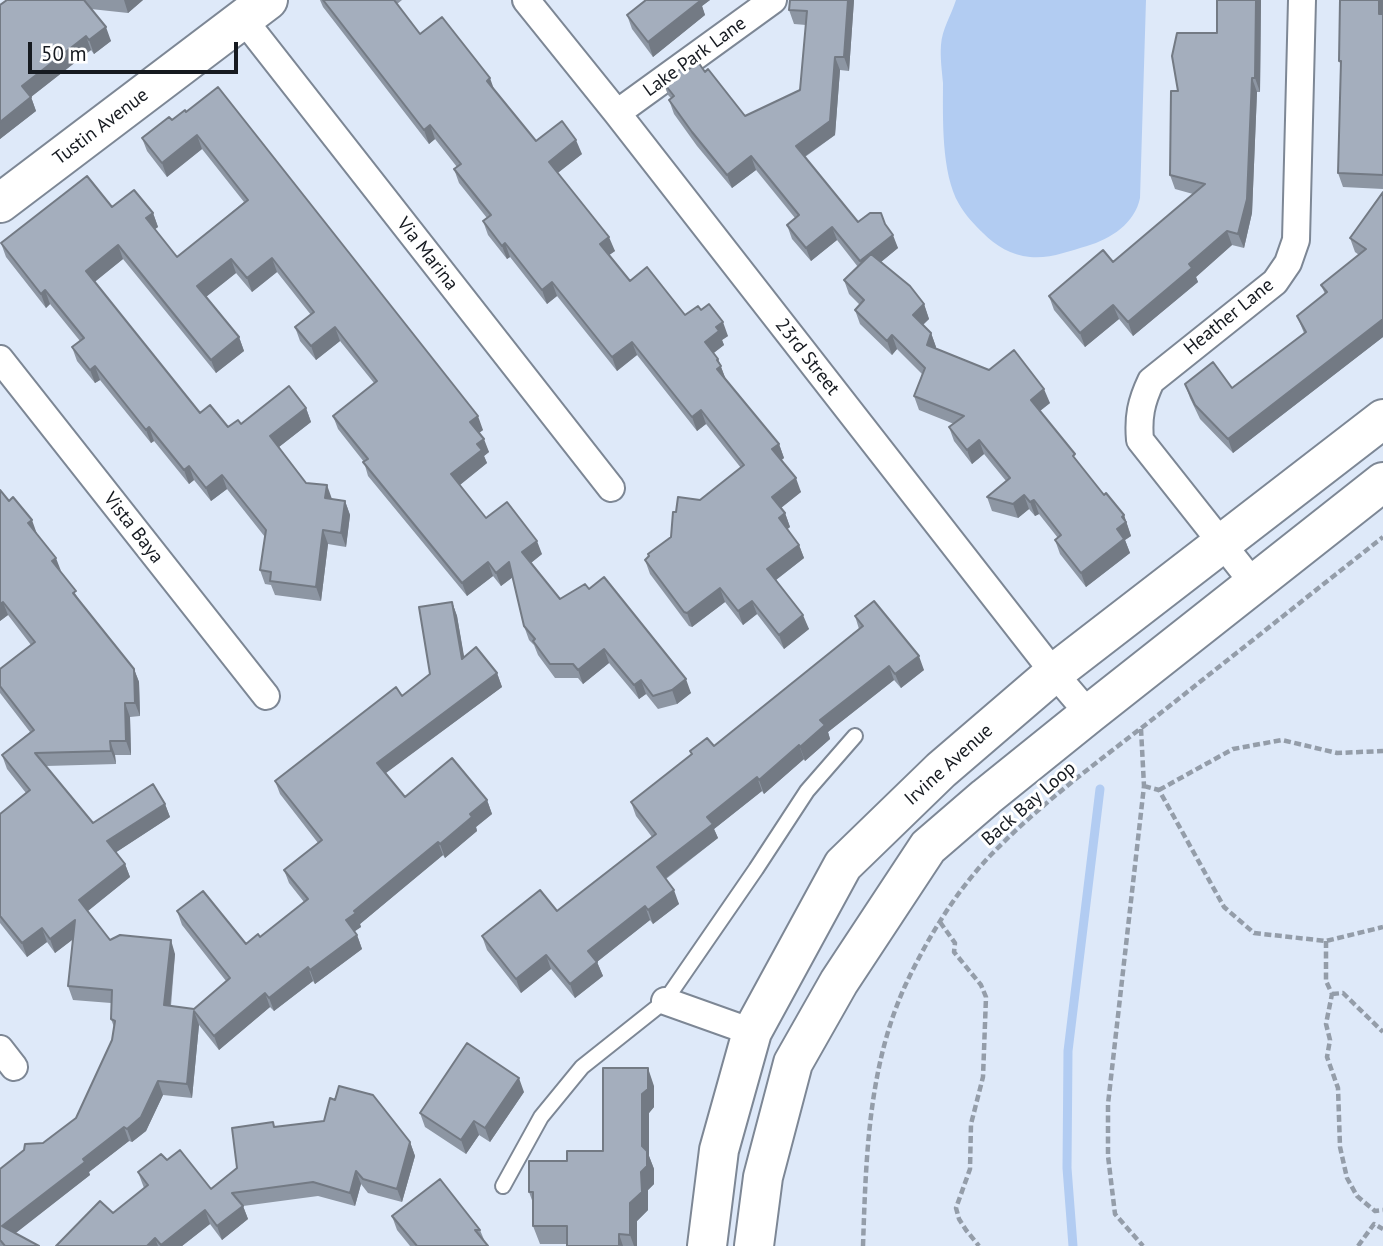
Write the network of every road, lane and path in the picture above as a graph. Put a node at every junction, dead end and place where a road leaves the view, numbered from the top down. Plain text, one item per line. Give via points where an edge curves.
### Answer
1 (526, 0) edge
2 (772, 0) edge
3 (1302, 0) edge
4 (256, 10) edge
5 (617, 113) junction
6 (0, 203) edge
7 (0, 359) edge
8 (1383, 419) edge
9 (1383, 482) edge
10 (611, 488) dead end
11 (1383, 537) edge
12 (1223, 544) junction
13 (1254, 584) junction
14 (1055, 673) junction
15 (266, 696) dead end
16 (1089, 714) junction
17 (1141, 729) junction
18 (855, 736) dead end
19 (1383, 751) edge
20 (1144, 786) junction
21 (1159, 790) junction
22 (940, 922) junction
23 (1383, 927) edge
24 (1326, 941) junction
25 (1332, 994) junction
26 (666, 1001) junction
27 (752, 1032) junction
28 (1383, 1032) edge
29 (503, 1186) dead end
30 (1383, 1210) edge
31 (1383, 1229) edge
32 (707, 1246) edge
33 (754, 1246) edge
34 (863, 1246) edge
35 (979, 1246) edge
36 (1143, 1246) edge
37 (1358, 1246) edge

1 - 5 street, 23rd Street
2 - 5 street, Lake Park Lane
3 - 12 street, Heather Lane via 1296,240 1288,263 1275,282 1151,382 1138,419 1140,440
4 - 6 main road, Tustin Avenue
4 - 10 street, Via Marina
5 - 14 street, 23rd Street
7 - 15 street, Vista Baya
8 - 12 main road, Irvine Avenue
9 - 13 main road
11 - 17 path, Back Bay Loop
12 - 13 street, Heather Lane
12 - 14 main road, Irvine Avenue
13 - 16 main road
14 - 16 street, 23rd Street
14 - 27 main road, Irvine Avenue via 941,770 843,865
16 - 33 main road via 928,847 839,982 793,1063 763,1177
17 - 20 path
17 - 22 path, Back Bay Loop via 1021,825 967,882
18 - 26 lane via 807,791
19 - 21 path via 1337,753 1282,740 1233,749
20 - 21 path
20 - 36 path via 1108,1104 1115,1214
21 - 24 path via 1224,907 1254,933
22 - 34 path, Back Bay Loop via 904,988 876,1078 866,1158
22 - 35 path via 955,943 954,953 986,996 983,1077 971,1124 970,1169 956,1208
23 - 24 path
24 - 25 path via 1326,981
25 - 28 path via 1343,993
25 - 30 path via 1326,1024 1330,1040 1327,1058 1338,1088 1340,1147 1347,1178 1357,1196 1375,1212
26 - 27 street
26 - 29 lane via 582,1067 541,1117
27 - 32 main road, Irvine Avenue via 719,1150
31 - 37 path via 1374,1224

